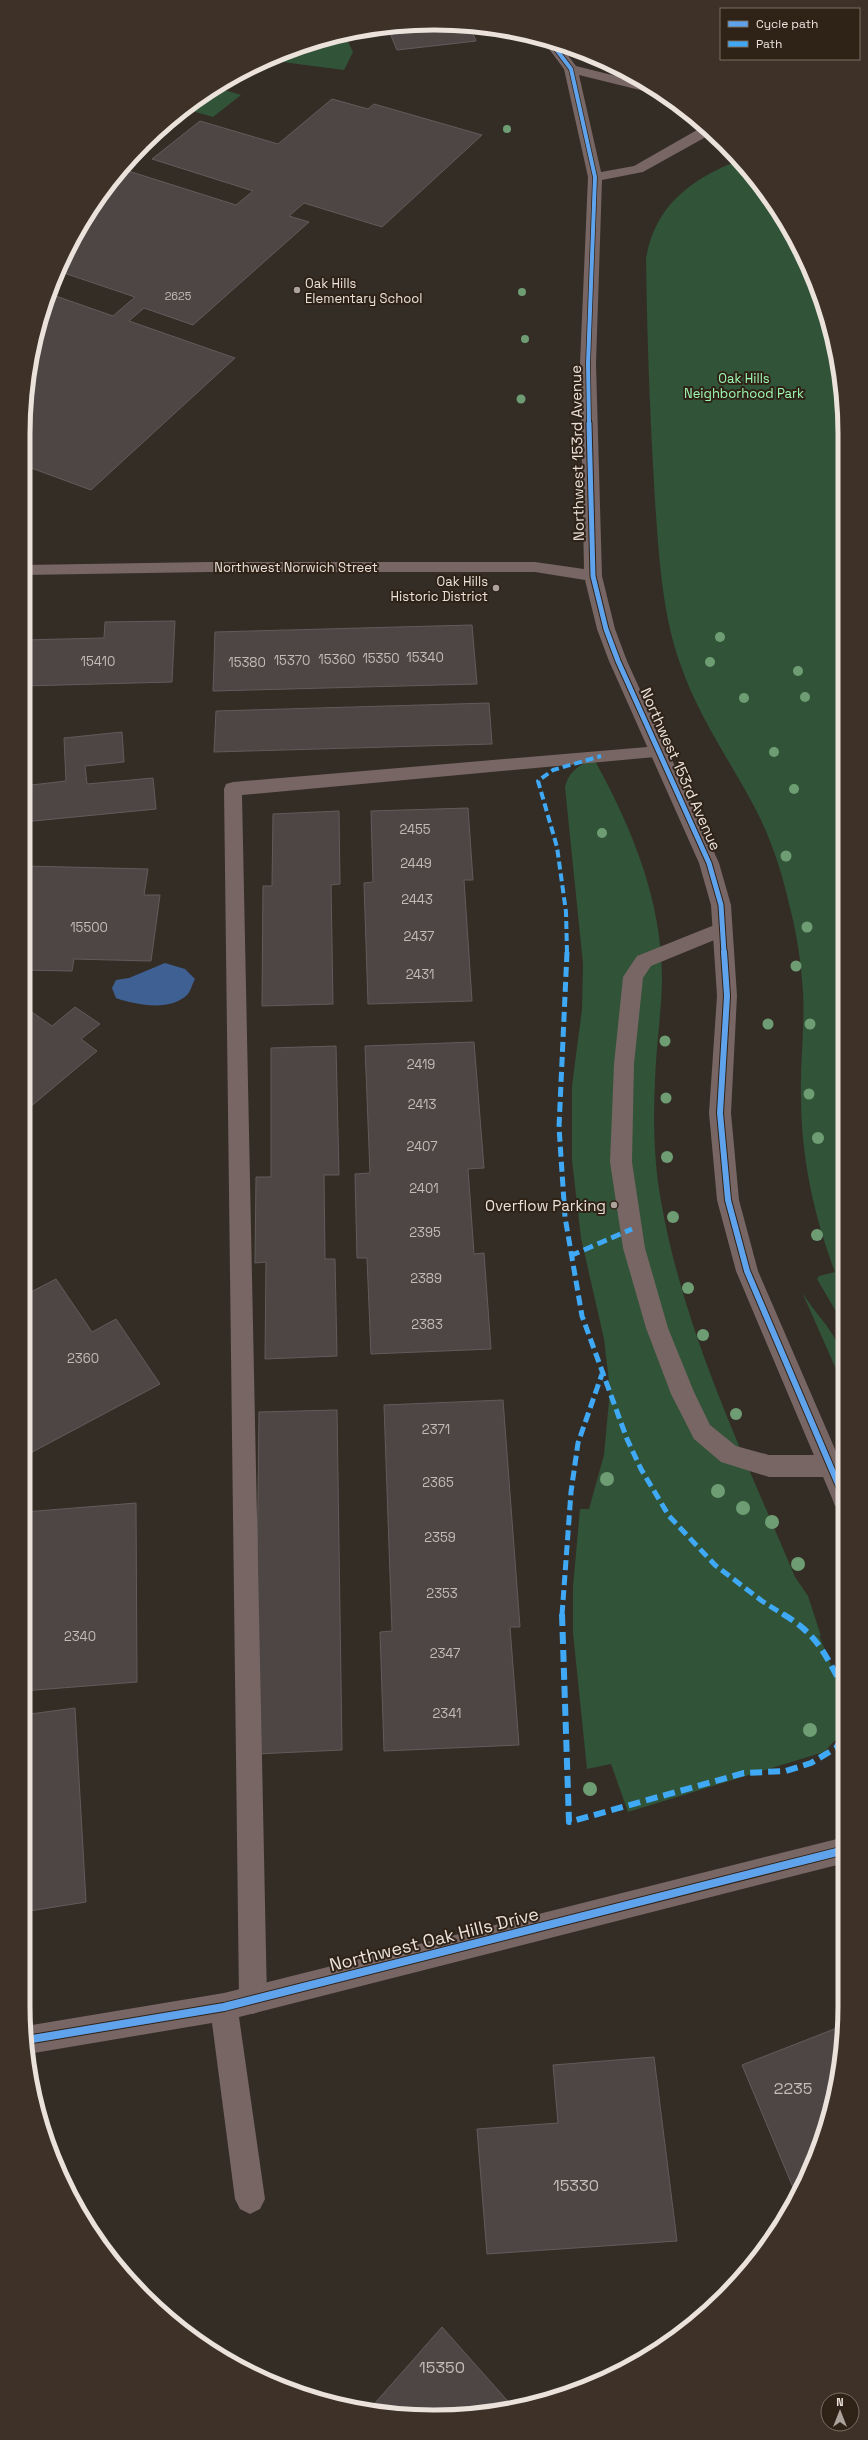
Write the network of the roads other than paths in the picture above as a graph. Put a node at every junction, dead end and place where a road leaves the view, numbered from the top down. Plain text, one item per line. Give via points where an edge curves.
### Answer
1 (556, 49) edge
2 (572, 69) junction
3 (639, 86) edge
4 (703, 133) edge
5 (595, 177) junction
6 (30, 570) edge
7 (593, 576) junction
8 (658, 752) junction
9 (722, 929) junction
10 (831, 1466) junction
11 (838, 1483) edge
12 (838, 1852) edge
13 (253, 2000) junction
14 (224, 2007) junction
15 (32, 2039) edge
16 (250, 2199) dead end

1 - 2 street, Northwest 153rd Avenue
2 - 3 street
2 - 5 street, Northwest 153rd Avenue
4 - 5 street via 638,169
5 - 7 street, Northwest 153rd Avenue via 588,364
6 - 7 street, Northwest Norwich Street via 535,567
7 - 8 street, Northwest 153rd Avenue via 606,629
8 - 9 street, Northwest 153rd Avenue via 709,863 721,904
8 - 13 street via 233,789
9 - 10 street, Northwest 153rd Avenue via 727,996 720,1113 728,1200 747,1272
9 - 10 street via 644,961 632,977 624,1064 621,1162 634,1248 657,1328 683,1394 702,1432 729,1455 768,1466
10 - 11 street, Northwest 153rd Avenue
12 - 13 street, Northwest Oak Hills Drive
13 - 14 street, Northwest Oak Hills Drive
14 - 15 street, Northwest Oak Hills Drive
14 - 16 street

